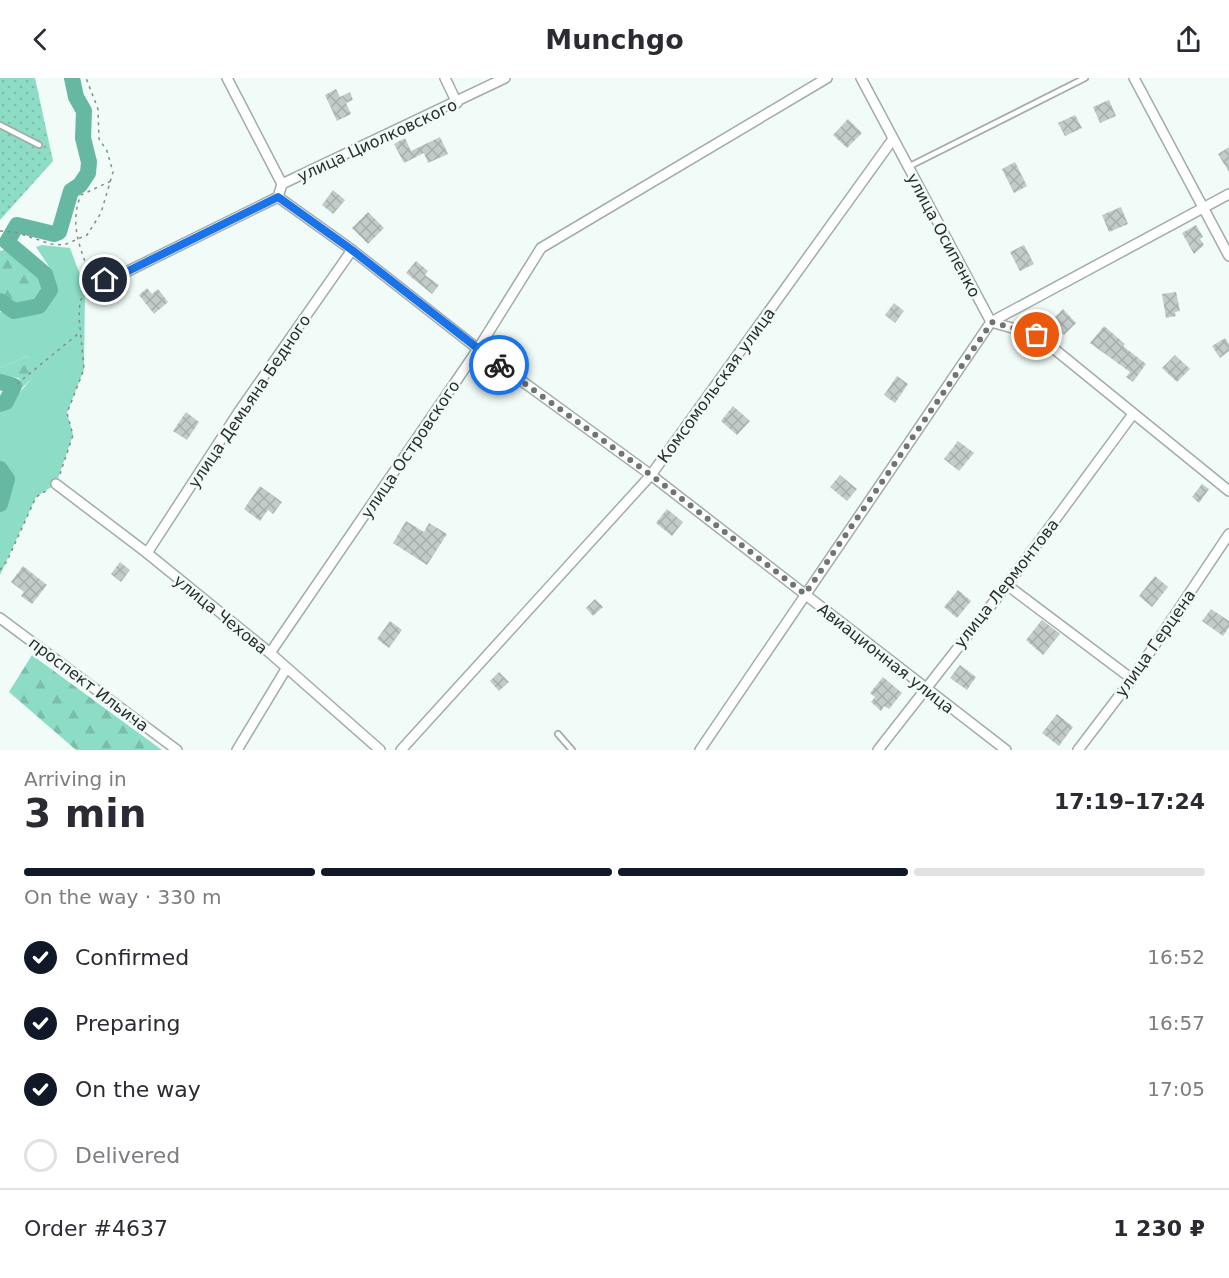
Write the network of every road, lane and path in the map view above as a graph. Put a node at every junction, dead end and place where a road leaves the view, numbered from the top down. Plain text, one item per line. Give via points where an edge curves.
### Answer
1 (86, 78) edge
2 (227, 78) edge
3 (445, 78) edge
4 (504, 78) edge
5 (826, 78) edge
6 (861, 78) edge
7 (1085, 78) edge
8 (1134, 78) edge
9 (457, 103) junction
10 (0, 125) edge
11 (893, 139) junction
12 (39, 145) dead end
13 (908, 167) junction
14 (111, 181) junction
15 (282, 184) junction
16 (1229, 194) edge
17 (278, 197) junction
18 (1203, 207) junction
19 (0, 231) edge
20 (77, 240) junction
21 (352, 250) junction
22 (1229, 256) edge
23 (93, 283) junction
24 (992, 322) junction
25 (79, 332) junction
26 (478, 350) junction
27 (17, 384) dead end
28 (1133, 414) junction
29 (651, 475) junction
30 (56, 484) junction
31 (1229, 490) edge
32 (1229, 534) edge
33 (147, 553) junction
34 (0, 570) edge
35 (1007, 585) junction
36 (805, 594) junction
37 (0, 618) edge
38 (270, 653) junction
39 (286, 669) junction
40 (1132, 679) junction
41 (924, 688) junction
42 (558, 734) dead end
43 (177, 750) edge
44 (237, 750) edge
45 (380, 750) edge
46 (400, 750) edge
47 (572, 750) edge
48 (700, 750) edge
49 (878, 750) edge
50 (1006, 750) edge
51 (1078, 750) edge

1 - 14 path via 98,110 99,139 111,162
2 - 15 street
3 - 9 street
4 - 9 street, улица Циолковского
5 - 26 street, улица Островского via 541,248
6 - 11 street, улица Осипенко
7 - 13 lane
8 - 18 street
9 - 15 street, улица Циолковского
10 - 12 lane
11 - 13 street, улица Осипенко
11 - 29 street, Комсомольская улица
13 - 24 street, улица Осипенко
14 - 20 path via 101,213 87,235
14 - 20 path via 81,195 76,207
15 - 17 street, улица Циолковского
16 - 18 street
17 - 21 street, Авиационная улица
17 - 23 street via 118,276
18 - 22 street
18 - 24 street
19 - 20 path via 51,244
20 - 23 path
21 - 26 street, Авиационная улица
21 - 33 street, улица Демьяна Бедного via 240,410
23 - 25 path via 80,301
24 - 28 street via 1037,335
24 - 36 street
25 - 27 path
25 - 30 path via 84,369 67,413 73,435
26 - 29 street, Авиационная улица
26 - 38 street, улица Островского
28 - 31 street
28 - 35 street, улица Лермонтова
29 - 36 street, Авиационная улица
29 - 46 street, Комсомольская улица
30 - 33 street, улица Чехова
30 - 34 path via 36,497
32 - 40 street, улица Герцена
33 - 38 street, улица Чехова
35 - 40 street
35 - 41 street, улица Лермонтова
36 - 41 street, Авиационная улица
36 - 48 street
37 - 43 street, проспект Ильича
38 - 39 street, улица Чехова
39 - 44 street
39 - 45 street, улица Чехова
40 - 51 street, улица Герцена
41 - 49 street, улица Лермонтова
41 - 50 street, Авиационная улица
42 - 47 lane

